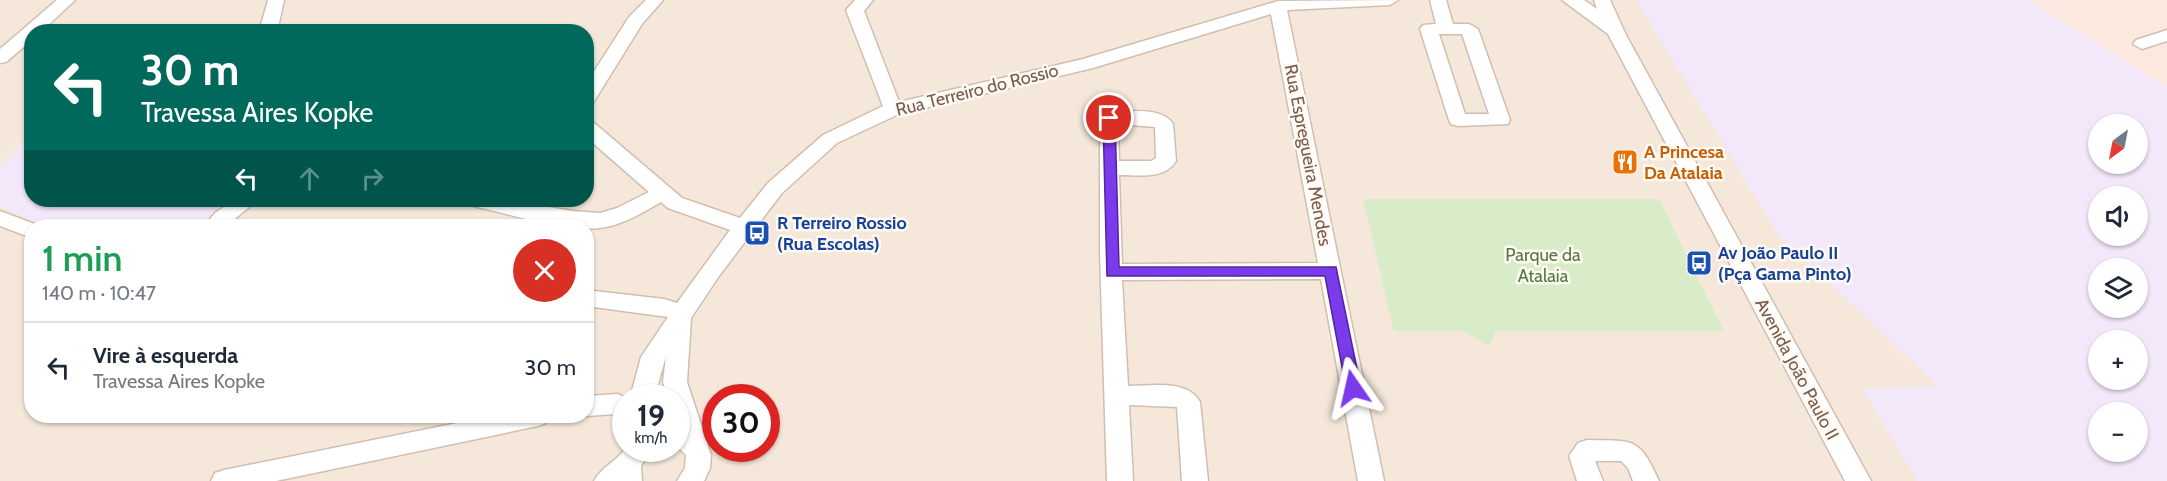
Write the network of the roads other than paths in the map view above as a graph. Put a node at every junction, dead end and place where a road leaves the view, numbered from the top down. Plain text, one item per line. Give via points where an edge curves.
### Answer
1 (67, 0) edge
2 (276, 0) edge
3 (656, 0) edge
4 (865, 0) edge
5 (1315, 0) edge
6 (1390, 0) edge
7 (1438, 0) edge
8 (1570, 0) edge
9 (1602, 0) edge
10 (1278, 6) junction
11 (39, 24) edge
12 (270, 24) edge
13 (1446, 29) junction
14 (1617, 34) junction
15 (2167, 35) edge
16 (24, 37) edge
17 (2142, 44) dead end
18 (0, 58) edge
19 (594, 86) edge
20 (893, 109) junction
21 (594, 133) edge
22 (1108, 168) junction
23 (663, 193) junction
24 (238, 207) edge
25 (515, 207) edge
26 (0, 218) edge
27 (221, 219) edge
28 (579, 219) edge
29 (594, 220) edge
30 (742, 227) junction
31 (24, 228) edge
32 (1331, 271) junction
33 (1112, 272) junction
34 (594, 299) edge
35 (682, 314) junction
36 (646, 384) edge
37 (1116, 395) junction
38 (612, 404) edge
39 (594, 405) edge
40 (504, 423) edge
41 (694, 460) edge
42 (629, 462) edge
43 (224, 481) edge
44 (607, 481) edge
45 (1120, 481) edge
46 (1195, 481) edge
47 (1371, 481) edge
48 (1590, 481) edge
49 (1646, 481) edge
50 (1858, 481) edge

1 - 11 street
2 - 12 street
3 - 19 street via 635,21
4 - 20 street via 855,10
5 - 10 street, Rua Terreiro do Rossio
6 - 10 street, Rua Terreiro do Rossio
7 - 13 street
8 - 14 street, Avenida João Paulo II via 1585,7
9 - 14 street, Avenida João Paulo II
10 - 20 street, Rua Terreiro do Rossio via 1087,64
10 - 32 street, Rua Espregueira Mendes
13 - 13 street via 1429,29 1458,120 1501,120 1469,29
14 - 50 street, Avenida João Paulo II
15 - 17 street
16 - 18 street
20 - 30 street, Rua Terreiro do Rossio via 830,139 775,188
21 - 23 street
22 - 22 street via 1109,118 1156,119 1164,124 1166,161 1155,168
22 - 33 street
23 - 29 street via 619,215
23 - 30 street via 675,203
24 - 27 street
25 - 28 street
26 - 31 street
30 - 35 street, Rua Terreiro do Rossio
32 - 33 street
32 - 47 street, Rua Espregueira Mendes
33 - 37 street
34 - 35 street via 664,307
35 - 36 street, Rua Terreiro do Rossio via 653,357
35 - 41 street via 675,382
37 - 45 street
37 - 46 street via 1178,396 1188,402
38 - 39 street
40 - 43 street
42 - 44 street
48 - 49 street via 1581,456 1587,450 1627,451 1638,462

